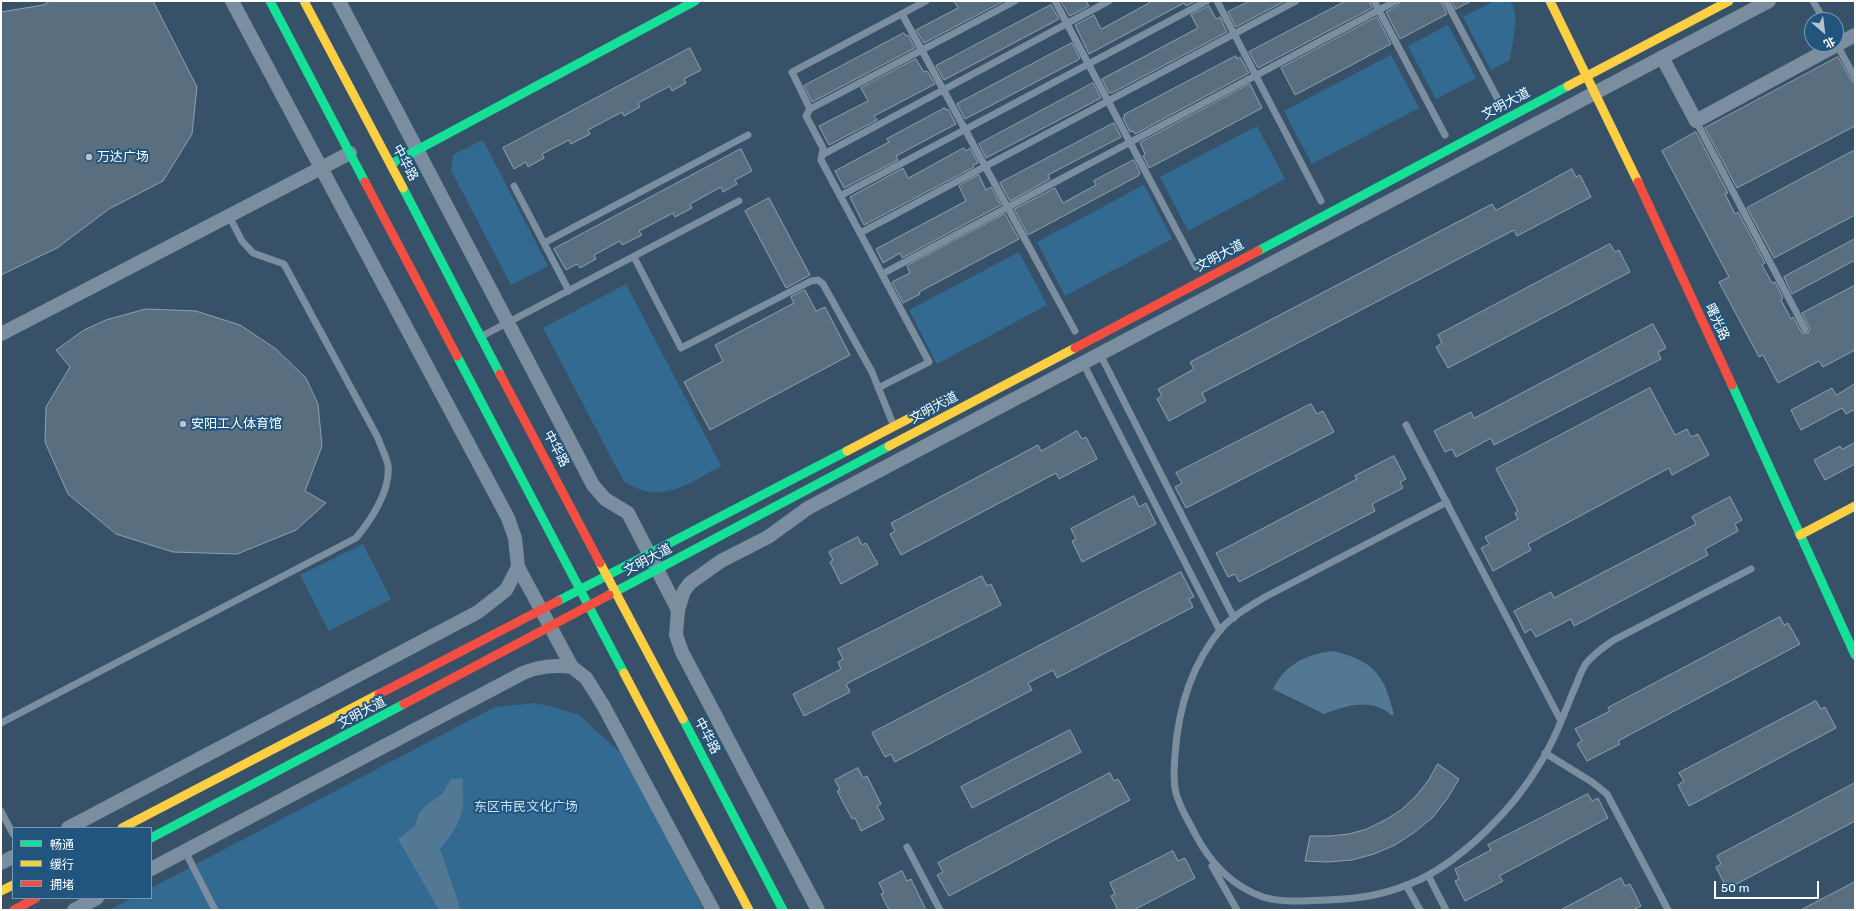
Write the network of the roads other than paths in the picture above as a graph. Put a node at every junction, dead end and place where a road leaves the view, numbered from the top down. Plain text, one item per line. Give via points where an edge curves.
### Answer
1 (232, 1) edge
2 (270, 1) edge
3 (304, 1) edge
4 (339, 1) edge
5 (695, 1) edge
6 (926, 1) edge
7 (1015, 1) edge
8 (1055, 1) edge
9 (1109, 1) edge
10 (1207, 1) edge
11 (1217, 1) edge
12 (1296, 1) edge
13 (1374, 1) edge
14 (1396, 1) edge
15 (1446, 1) edge
16 (1550, 1) edge
17 (1729, 1) edge
18 (1769, 1) edge
19 (1813, 1) edge
20 (1379, 10) junction
21 (1819, 12) edge
22 (902, 14) junction
23 (1067, 24) junction
24 (1234, 34) junction
25 (1855, 35) edge
26 (1844, 40) edge
27 (922, 50) junction
28 (1822, 52) edge
29 (1841, 52) edge
30 (1662, 57) junction
31 (1088, 64) junction
32 (1256, 76) junction
33 (1587, 76) junction
34 (1855, 78) edge
35 (943, 90) junction
36 (1595, 93) junction
37 (1108, 101) junction
38 (1502, 105) dead end
39 (810, 109) junction
40 (1696, 121) junction
41 (965, 130) junction
42 (748, 135) dead end
43 (1444, 135) dead end
44 (1130, 142) junction
45 (417, 150) junction
46 (350, 153) junction
47 (822, 154) junction
48 (390, 164) junction
49 (985, 166) junction
50 (321, 168) junction
51 (514, 186) dead end
52 (840, 196) junction
53 (739, 201) dead end
54 (1321, 201) dead end
55 (1007, 207) junction
56 (229, 216) junction
57 (860, 233) junction
58 (544, 243) junction
59 (634, 257) junction
60 (1196, 267) dead end
61 (882, 274) junction
62 (569, 291) junction
63 (508, 323) junction
64 (1805, 329) dead end
65 (1075, 331) dead end
66 (1, 334) edge
67 (482, 336) junction
68 (1100, 354) junction
69 (1083, 363) junction
70 (878, 388) junction
71 (955, 394) dead end
72 (1406, 425) dead end
73 (894, 426) junction
74 (1447, 502) junction
75 (1855, 506) edge
76 (1800, 535) junction
77 (648, 553) junction
78 (518, 567) junction
79 (1751, 569) dead end
80 (657, 570) junction
81 (607, 575) junction
82 (580, 589) junction
83 (616, 592) junction
84 (589, 606) junction
85 (541, 609) junction
86 (678, 610) junction
87 (1234, 618) junction
88 (550, 627) junction
89 (1220, 631) junction
90 (1855, 655) edge
91 (572, 667) junction
92 (1561, 721) junction
93 (1, 723) edge
94 (1545, 753) junction
95 (1, 811) edge
96 (70, 827) edge
97 (124, 827) edge
98 (12, 832) edge
99 (152, 837) edge
100 (907, 847) dead end
101 (1202, 848) junction
102 (184, 852) junction
103 (12, 858) edge
104 (1, 863) edge
105 (152, 868) edge
106 (1428, 875) junction
107 (1406, 885) junction
108 (12, 886) edge
109 (1, 891) edge
110 (34, 899) edge
111 (94, 899) edge
112 (14, 910) edge
113 (74, 910) edge
114 (215, 910) edge
115 (713, 910) edge
116 (749, 910) edge
117 (783, 910) edge
118 (818, 910) edge
119 (940, 910) edge
120 (1237, 910) edge
121 (1420, 910) edge
122 (1446, 910) edge
123 (1668, 910) edge

1 - 50 street
2 - 46 main road
3 - 48 main road, 中华路
4 - 45 street
5 - 45 main road
6 - 22 lane
7 - 27 lane
8 - 23 lane
9 - 23 lane
10 - 31 lane
11 - 24 lane
12 - 24 lane
13 - 20 lane
14 - 20 lane
15 - 38 lane
16 - 33 main road, 曙光路
17 - 33 main road, 文明大道
18 - 30 street
19 - 21 lane
20 - 32 lane
20 - 43 lane
22 - 27 lane
22 - 39 lane via 792,72
23 - 31 lane
23 - 35 lane
24 - 32 lane
24 - 37 lane
25 - 26 street
27 - 35 lane
27 - 39 lane
28 - 40 street
29 - 34 lane
30 - 36 street
30 - 40 street
31 - 37 lane
31 - 41 lane
32 - 44 lane
32 - 54 lane
33 - 36 main road, 曙光路
33 - 80 main road, 文明大道
35 - 41 lane
35 - 47 lane
36 - 68 street
36 - 76 main road, 曙光路 via 1663,234
37 - 44 lane
37 - 49 lane
39 - 47 lane via 806,116 823,148
40 - 64 lane
41 - 49 lane
41 - 52 lane
42 - 58 lane
44 - 55 lane
44 - 60 lane
45 - 48 main road
45 - 63 street
46 - 50 street
46 - 82 main road
47 - 52 lane via 821,160
48 - 67 main road, 中华路
49 - 55 lane
49 - 57 lane
50 - 56 street
50 - 78 street via 508,518 515,538
51 - 58 lane
52 - 57 lane
53 - 59 lane
55 - 61 lane
55 - 65 lane
56 - 66 street
56 - 93 lane via 242,241 253,253 284,264 378,438 388,465 385,490 372,519 356,538
57 - 61 lane
58 - 62 lane
59 - 62 lane
59 - 70 lane via 681,348 811,281 818,280 823,284 872,372
61 - 70 lane via 929,362
62 - 63 lane
63 - 67 lane
63 - 77 street via 593,485 605,499 628,513
67 - 81 main road, 中华路
68 - 69 street
68 - 87 lane
69 - 86 street via 808,508 768,537 721,561 690,582
69 - 89 lane
70 - 73 lane
71 - 73 main road, 文明大道
72 - 74 lane
73 - 77 main road, 文明大道
74 - 87 lane via 1265,597
74 - 92 lane
75 - 76 main road
76 - 90 main road, 曙光路
77 - 80 street
77 - 81 main road, 文明大道
78 - 85 street
78 - 96 street via 506,590 478,612
79 - 92 lane via 1614,640 1598,652 1585,665
80 - 83 main road, 文明大道
80 - 86 street
81 - 82 main road, 文明大道
81 - 83 main road, 中华路
82 - 84 main road
82 - 85 main road, 文明大道
83 - 84 main road, 文明大道
83 - 117 main road, 中华路
84 - 88 main road, 文明大道
84 - 116 main road
85 - 88 street
85 - 97 main road, 文明大道
86 - 118 street via 676,635 682,652
87 - 89 lane
88 - 91 street
88 - 99 main road, 文明大道
89 - 101 lane via 1207,648 1189,684 1180,713 1174,767 1176,793
91 - 102 street via 554,665 534,668 523,673
91 - 115 street via 586,678 603,705
92 - 94 lane
94 - 106 lane via 1539,766 1515,799 1491,827 1467,848
94 - 123 lane via 1607,794
95 - 98 lane
100 - 119 lane
101 - 107 lane via 1217,868 1242,887 1264,897 1294,901 1355,900 1386,893
101 - 120 lane
102 - 105 street
102 - 114 lane
103 - 104 street
106 - 107 lane
106 - 122 lane
107 - 121 lane
108 - 109 main road
110 - 112 main road
111 - 113 street

